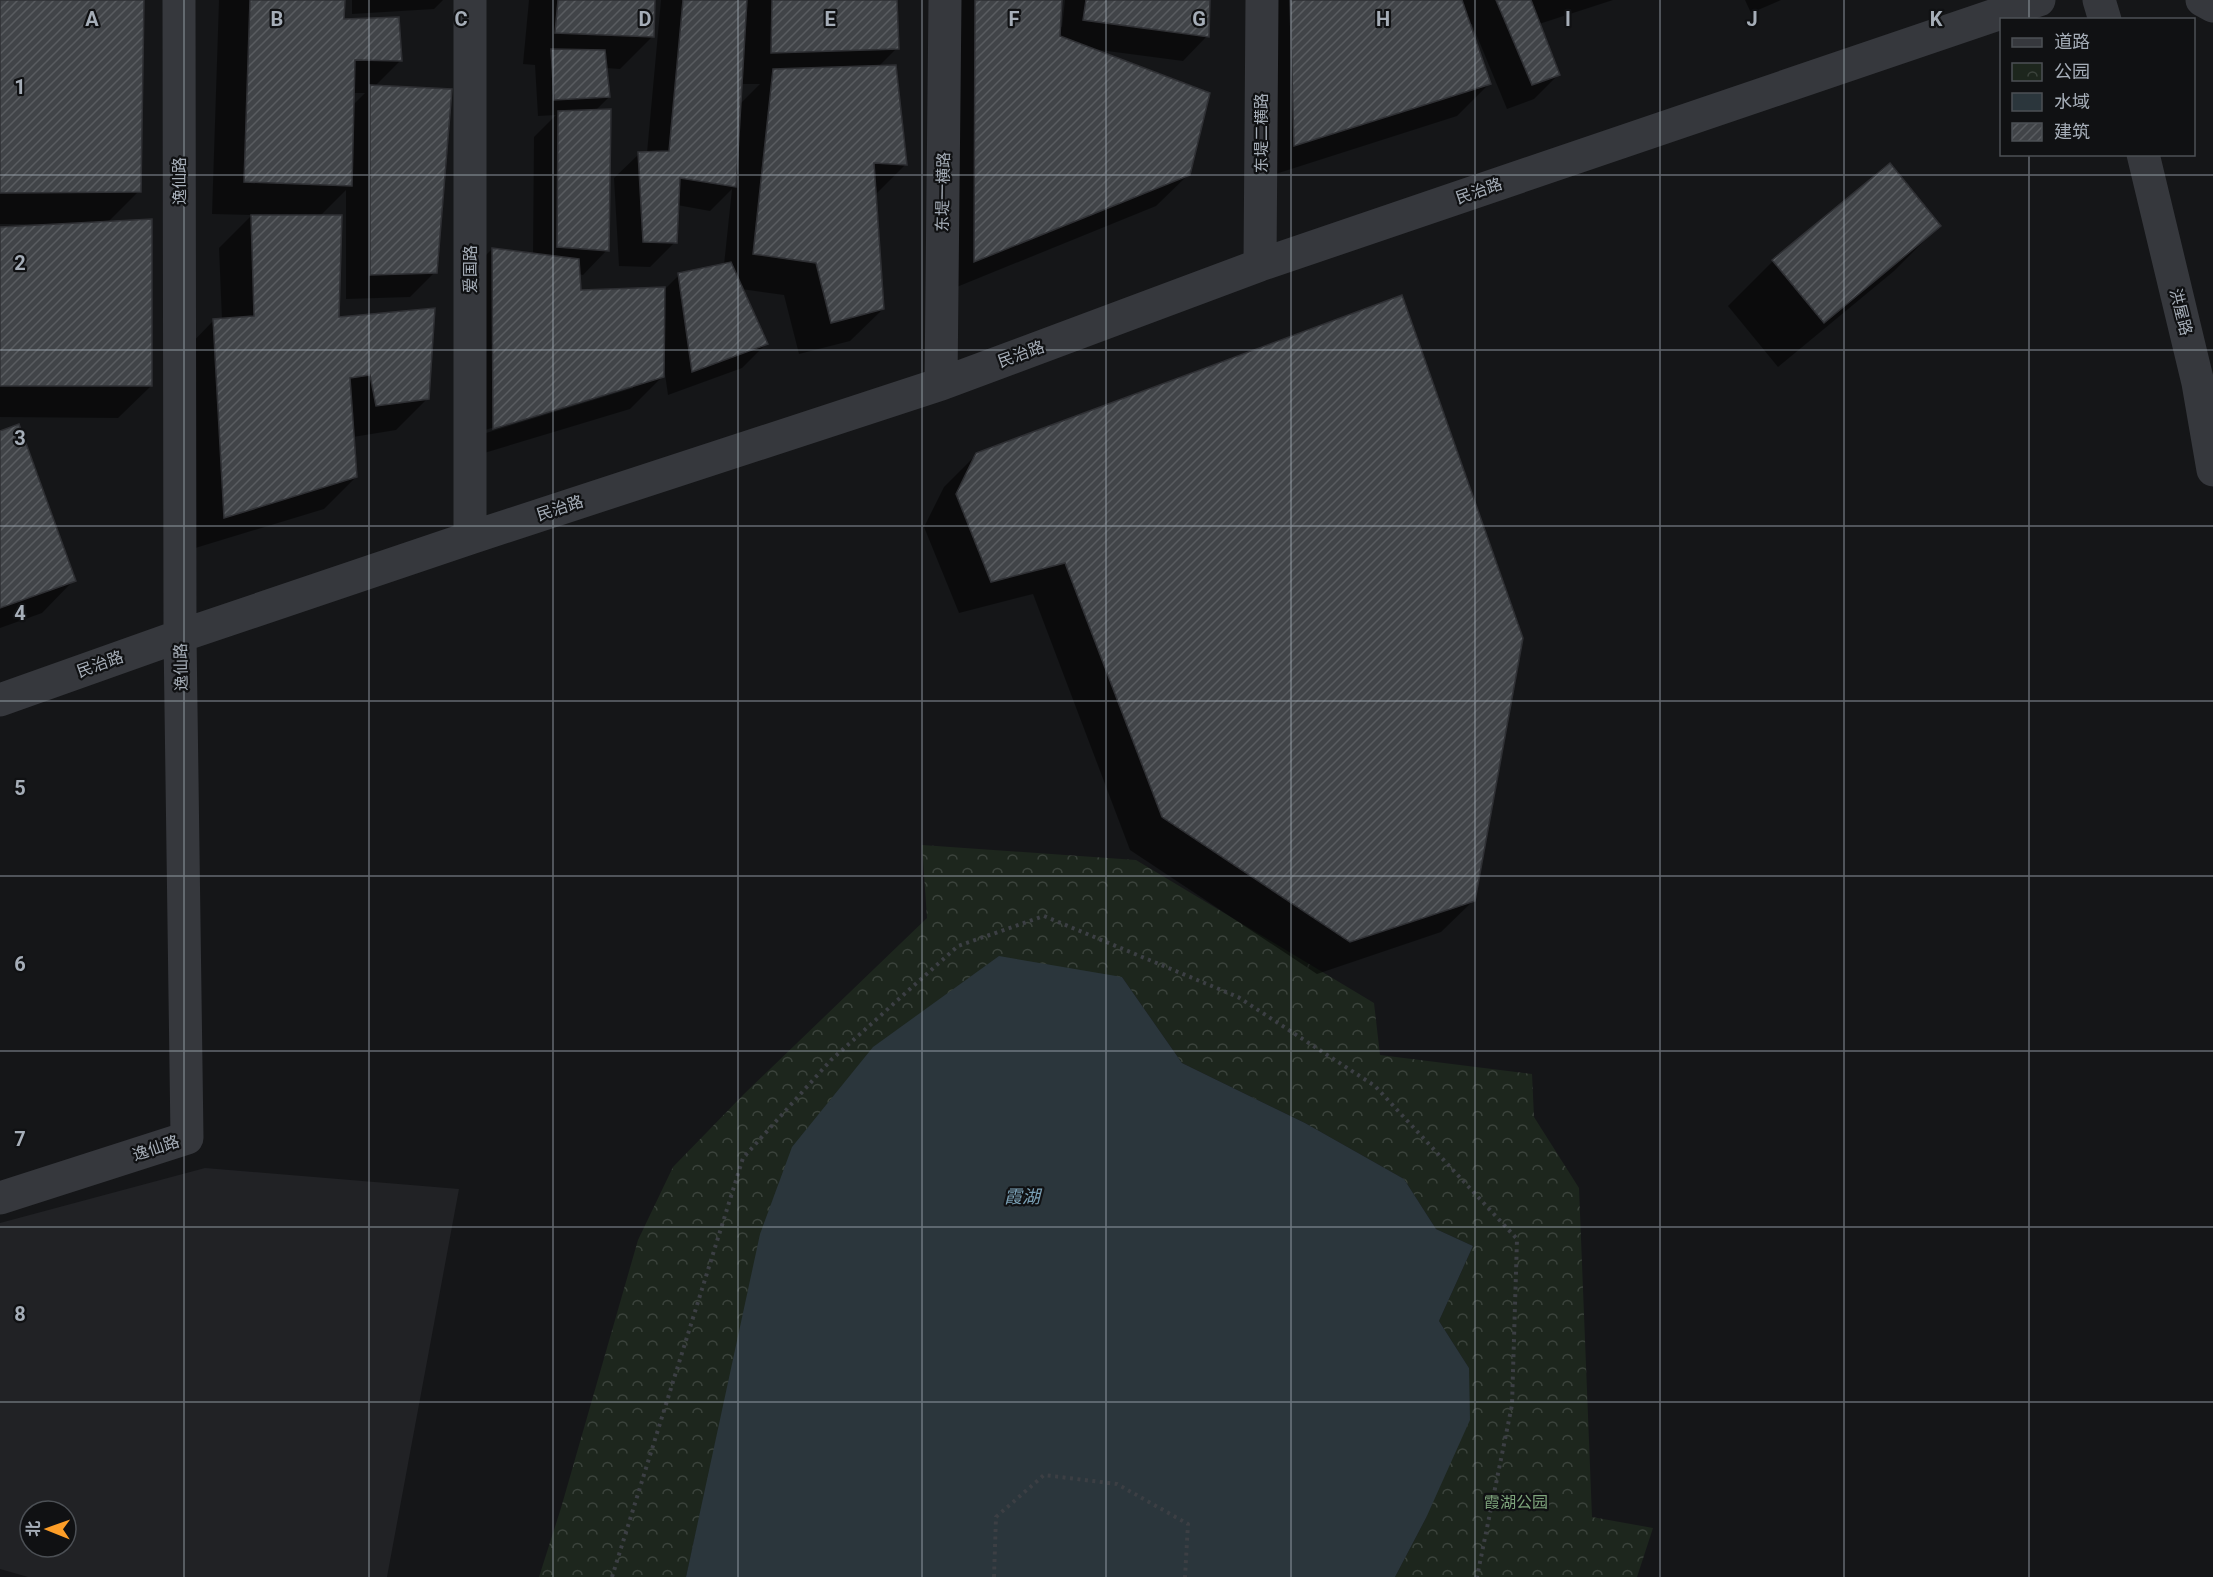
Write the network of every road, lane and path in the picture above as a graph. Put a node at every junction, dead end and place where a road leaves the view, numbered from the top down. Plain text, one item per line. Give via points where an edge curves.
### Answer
1 (179, 0) edge
2 (470, 0) edge
3 (945, 0) edge
4 (1262, 0) edge
5 (2039, 0) edge
6 (2099, 0) edge
7 (2202, 0) edge
8 (2213, 6) edge
9 (2104, 18) edge
10 (2143, 156) edge
11 (1260, 265) junction
12 (941, 384) junction
13 (2213, 470) edge
14 (470, 538) junction
15 (180, 636) junction
16 (0, 700) edge
17 (0, 1198) edge
18 (612, 1577) edge
19 (994, 1577) edge
20 (1185, 1577) edge
21 (1477, 1577) edge

1 - 15 street, 逸仙路
2 - 14 street, 爱国路
3 - 12 street, 东堤一横路
4 - 11 street, 东堤二横路
5 - 11 street, 民治路
6 - 9 street
7 - 8 street
10 - 13 street, 洪屋路 via 2198,383
11 - 12 street, 民治路
12 - 14 street, 民治路
14 - 15 street, 民治路
15 - 16 street, 民治路
15 - 17 street, 逸仙路 via 188,1138
18 - 21 path via 744,1158 831,1060 958,946 1044,916 1238,997 1376,1086 1517,1239 1512,1405
19 - 20 path via 996,1517 1044,1475 1117,1484 1188,1524

